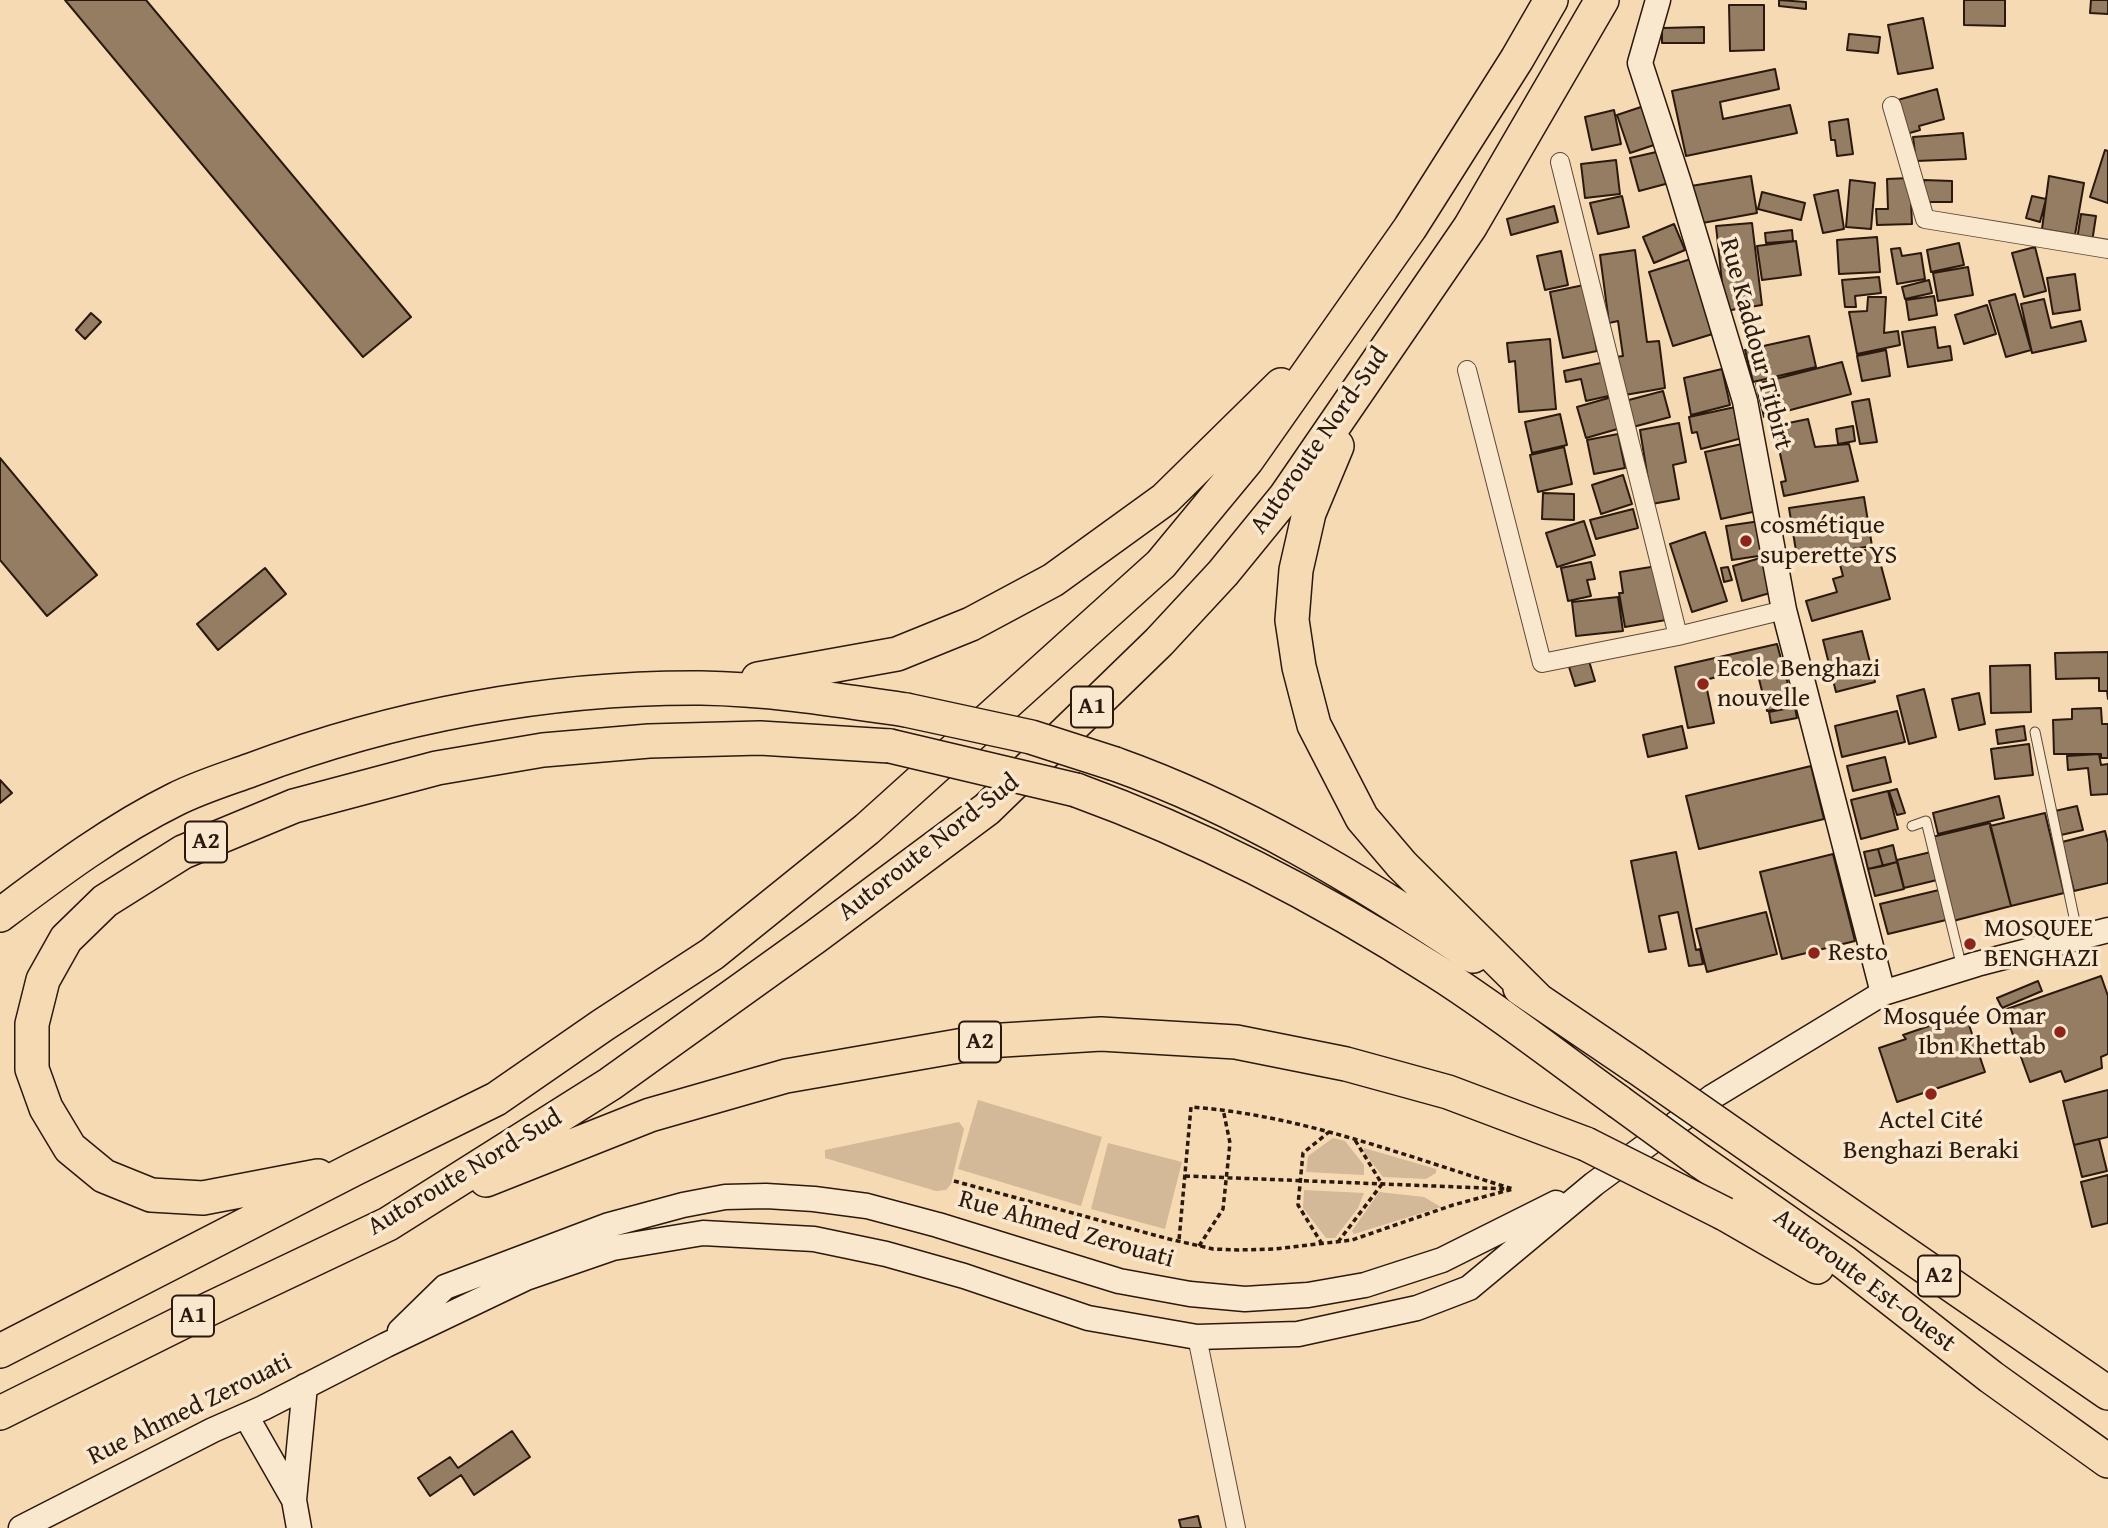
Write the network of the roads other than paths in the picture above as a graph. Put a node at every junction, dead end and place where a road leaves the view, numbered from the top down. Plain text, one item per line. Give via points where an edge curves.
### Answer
1 (1550, 0) edge
2 (1602, 0) edge
3 (1658, 0) edge
4 (1892, 106) dead end
5 (1560, 162) dead end
6 (2108, 249) edge
7 (1346, 319) junction
8 (1374, 366) junction
9 (1467, 370) dead end
10 (1784, 610) junction
11 (1678, 636) junction
12 (703, 688) junction
13 (2035, 732) dead end
14 (1912, 826) dead end
15 (0, 915) edge
16 (2108, 930) edge
17 (2078, 938) junction
18 (1962, 968) junction
19 (1883, 993) junction
20 (1537, 999) junction
21 (354, 1169) junction
22 (1594, 1184) junction
23 (388, 1224) junction
24 (1197, 1338) junction
25 (386, 1345) junction
26 (0, 1352) edge
27 (1991, 1377) junction
28 (305, 1386) junction
29 (2108, 1393) edge
30 (0, 1413) edge
31 (246, 1416) junction
32 (2108, 1461) edge
33 (294, 1500) junction
34 (21, 1528) edge
35 (299, 1528) edge
36 (1236, 1528) edge

1 - 7 highway, Autoroute Nord-Sud / A1 via 1410,229
2 - 8 highway, Autoroute Nord-Sud / A1 via 1470,226
3 - 10 main road, Rue Kaddour Titbirt via 1640,63 1745,401
4 - 6 street via 1925,219
5 - 11 street
7 - 12 highway via 1165,499 1053,580 971,624 897,654
7 - 21 highway, Autoroute Nord-Sud / A1 via 1247,460 1161,564 867,829 712,954 496,1099
8 - 20 highway via 1309,513 1296,570 1292,620 1299,667 1314,725 1362,817 1402,865
8 - 23 highway, Autoroute Nord-Sud / A1 via 1285,496 1223,573 1159,642 986,809 610,1084
9 - 11 street via 1542,663
10 - 11 street
10 - 19 main road, Rue Kaddour Titbirt
12 - 15 highway via 634,689 410,719 291,755 177,798 72,860
12 - 20 highway, bridge via 906,710 1031,737 1166,782 1314,858
13 - 17 lane
14 - 18 lane via 1926,821
16 - 17 main road
17 - 18 main road
18 - 19 main road
19 - 22 main road via 1712,1097
20 - 29 highway, Autoroute Est-Ouest / A2, bridge
21 - 26 highway, Autoroute Nord-Sud / A1
21 - 27 highway, Autoroute Est-Ouest / A2, bridge via 203,1198 150,1195 104,1176 70,1148 46,1108 32,1069 32,1024 43,980 66,939 105,901 183,852 294,806 436,768 543,750 649,741 760,738 890,746 1076,790 1141,813 1342,914 1438,972 1844,1262
22 - 24 main road, Rue Ahmed Zerouati via 1469,1288 1417,1308 1298,1334
22 - 25 main road, Rue Ahmed Zerouati via 1442,1260 1365,1285 1245,1299 1119,1280 867,1206 790,1197 725,1197 609,1225 445,1287
23 - 27 highway, A2, bridge via 506,1171 650,1115 786,1076 1000,1040 1101,1034 1236,1042 1346,1064 1448,1092 1586,1144 1811,1263
23 - 30 highway, Autoroute Nord-Sud / A1
24 - 25 main road, Rue Ahmed Zerouati via 1088,1318 886,1254 814,1239 703,1233 613,1248 526,1278
24 - 36 street
25 - 28 main road, Rue Ahmed Zerouati
27 - 32 highway, Autoroute Est-Ouest / A2
28 - 31 main road, Rue Ahmed Zerouati
28 - 33 main road
31 - 33 main road
31 - 34 main road, Rue Ahmed Zerouati
33 - 35 main road

